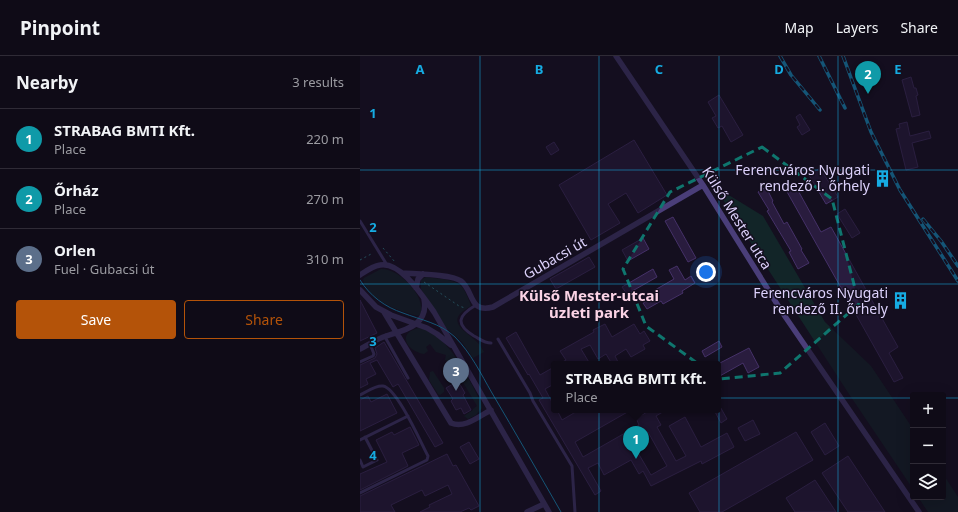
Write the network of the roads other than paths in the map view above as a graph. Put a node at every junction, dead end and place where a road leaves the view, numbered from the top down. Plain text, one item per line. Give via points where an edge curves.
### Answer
1 (616, 56) edge
2 (703, 185) junction
3 (360, 221) edge
4 (387, 265) junction
5 (361, 273) edge
6 (402, 273) junction
7 (423, 274) junction
8 (416, 288) junction
9 (360, 290) edge
10 (424, 298) junction
11 (476, 305) junction
12 (384, 312) junction
13 (416, 324) junction
14 (397, 334) junction
15 (385, 337) junction
16 (498, 339) dead end
17 (370, 344) junction
18 (491, 344) dead end
19 (360, 349) edge
20 (455, 349) junction
21 (360, 362) edge
22 (408, 378) dead end
23 (360, 395) edge
24 (491, 410) junction
25 (408, 416) junction
26 (366, 437) junction
27 (360, 440) edge
28 (360, 460) edge
29 (360, 493) edge
30 (544, 504) junction
31 (527, 512) edge
32 (549, 512) edge
33 (574, 512) edge
34 (919, 512) edge

1 - 2 street, Külső Mester utca
2 - 11 street, Gubacsi út via 493,307 483,309
2 - 34 street, Külső Mester utca via 782,312
3 - 4 lane
4 - 5 street via 376,266
4 - 6 street
6 - 7 street
6 - 8 street
7 - 8 street via 418,279
7 - 11 street via 462,282
8 - 10 street
9 - 12 street via 372,304
10 - 13 street via 424,312
10 - 20 street
11 - 18 lane via 462,316 462,327
12 - 13 street
12 - 14 street
13 - 14 street
13 - 20 street via 437,334
14 - 15 street
14 - 24 street via 451,423 466,424
15 - 17 street
15 - 22 lane
16 - 33 lane via 572,466
17 - 19 street
17 - 21 lane via 374,356
20 - 24 street
23 - 25 lane via 377,387 390,389
24 - 30 street
25 - 26 lane
25 - 29 lane via 428,456 427,460
26 - 27 lane
26 - 28 lane via 377,460 363,466
30 - 31 street
30 - 32 street

